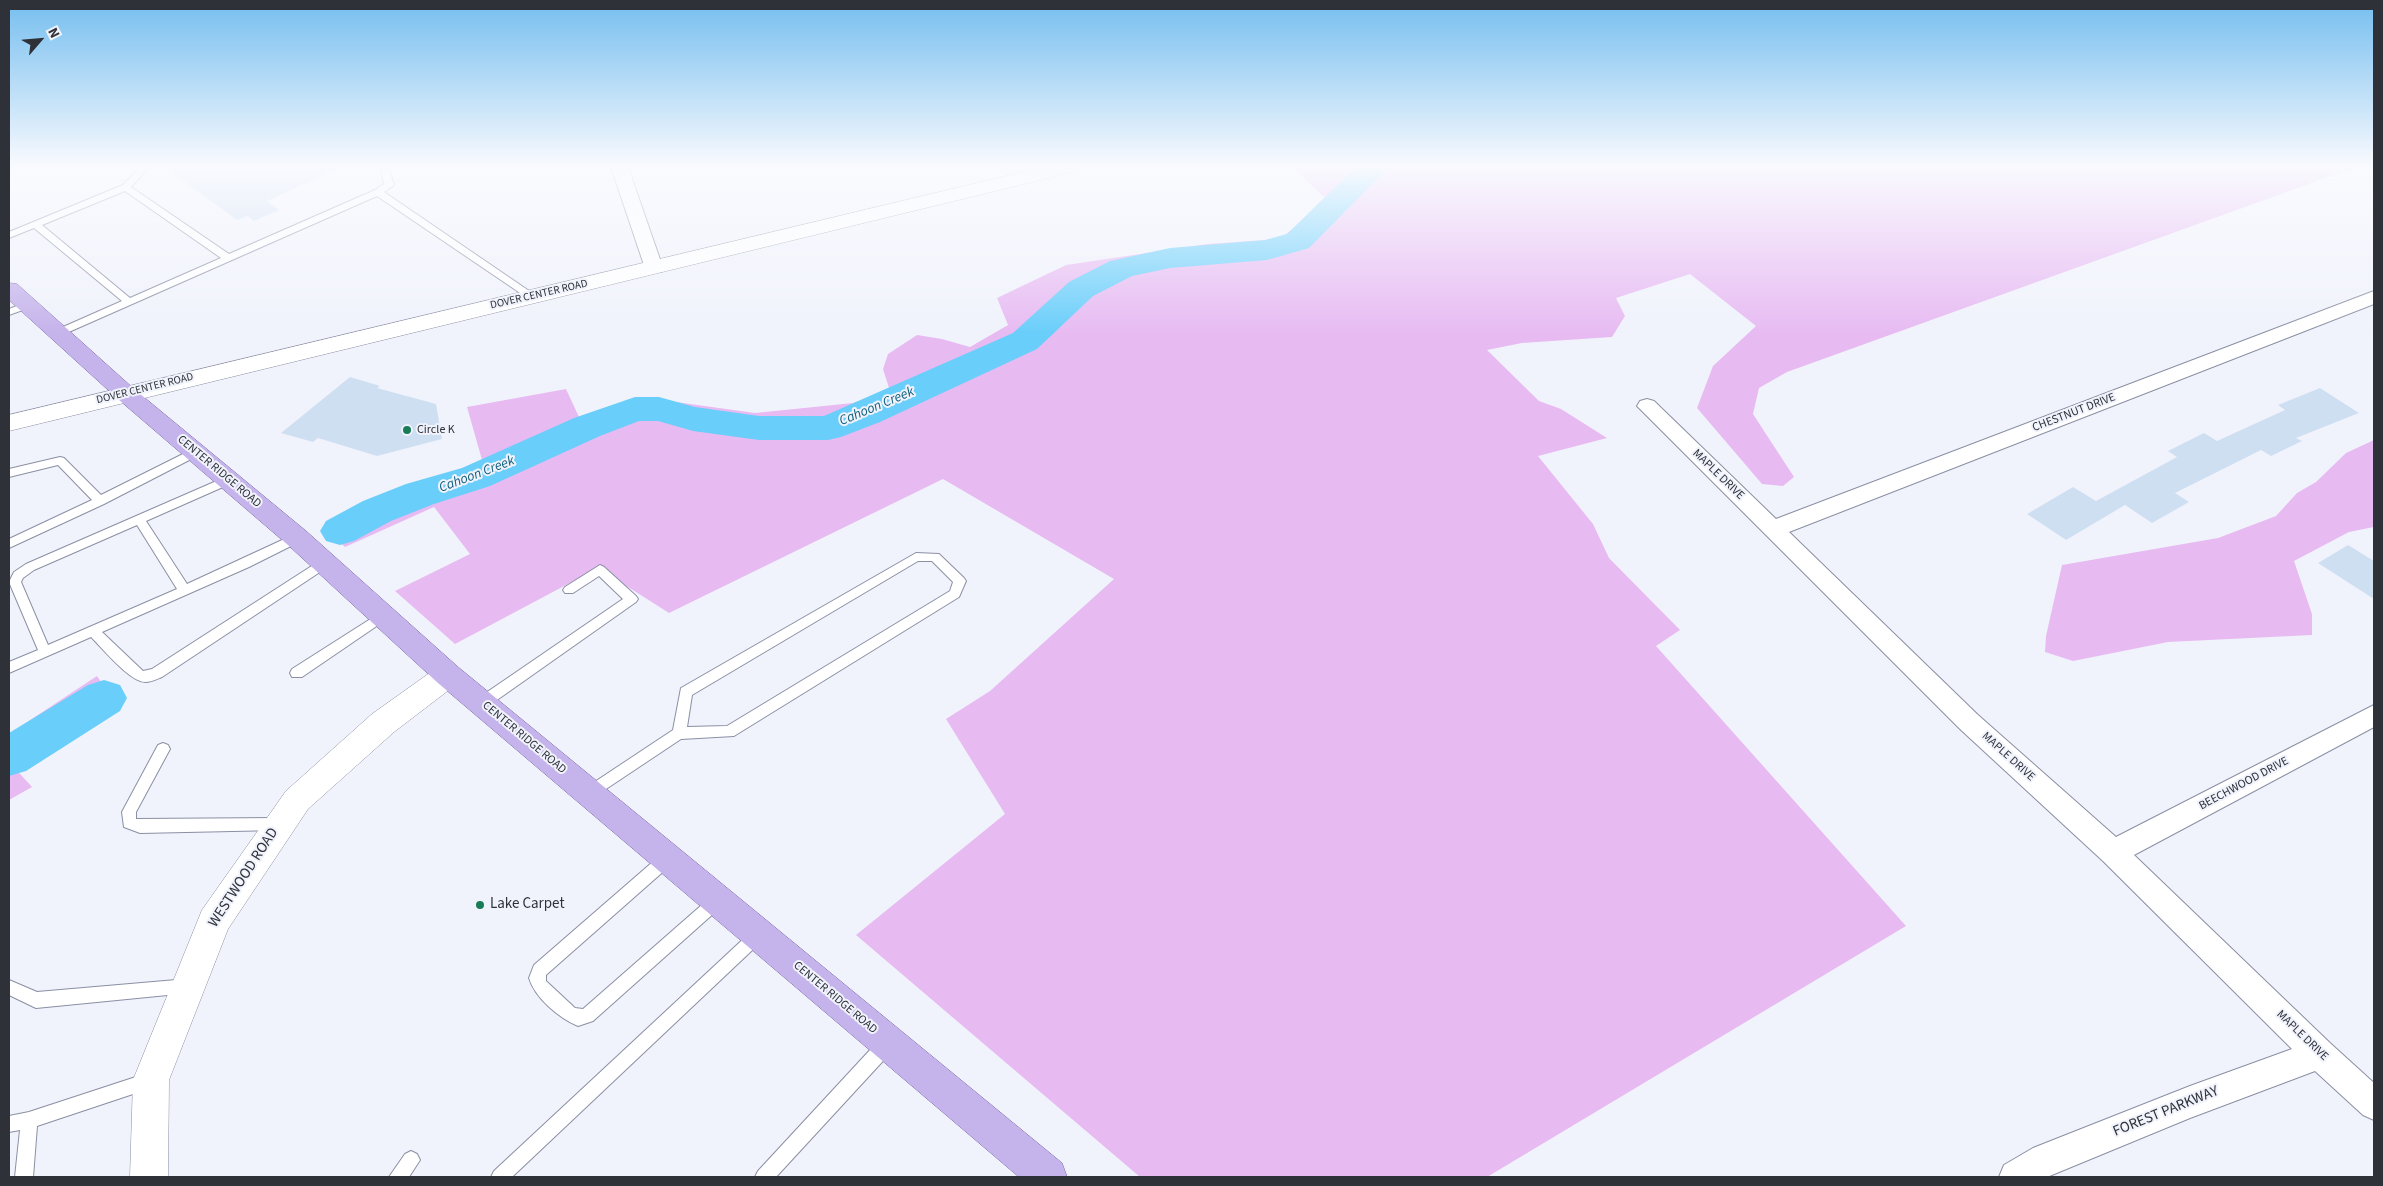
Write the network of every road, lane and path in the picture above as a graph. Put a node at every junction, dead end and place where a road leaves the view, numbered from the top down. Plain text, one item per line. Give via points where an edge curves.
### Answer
1 (39, 222) edge
2 (177, 222) edge
3 (309, 222) edge
4 (423, 222) edge
5 (638, 222) edge
6 (842, 222) edge
7 (35, 224) junction
8 (9, 235) edge
9 (228, 258) junction
10 (654, 268) junction
11 (9, 289) edge
12 (533, 297) junction
13 (2374, 297) edge
14 (129, 302) junction
15 (18, 309) edge
16 (58, 333) junction
17 (126, 394) junction
18 (1647, 406) dead end
19 (9, 423) edge
20 (195, 452) junction
21 (9, 473) edge
22 (228, 480) junction
23 (100, 501) junction
24 (139, 519) junction
25 (1773, 529) junction
26 (297, 538) junction
27 (9, 544) edge
28 (325, 563) junction
29 (569, 590) dead end
30 (185, 591) junction
31 (383, 616) junction
32 (93, 631) junction
33 (45, 652) junction
34 (9, 668) edge
35 (297, 673) dead end
36 (448, 674) junction
37 (482, 703) junction
38 (2374, 714) edge
39 (679, 733) junction
40 (163, 748) dead end
41 (589, 793) junction
42 (279, 824) junction
43 (2113, 852) junction
44 (668, 858) junction
45 (718, 900) junction
46 (758, 935) junction
47 (188, 986) junction
48 (9, 987) edge
49 (888, 1043) junction
50 (2319, 1054) junction
51 (151, 1080) junction
52 (2374, 1104) edge
53 (29, 1120) junction
54 (9, 1124) edge
55 (411, 1160) dead end
56 (24, 1177) edge
57 (149, 1177) edge
58 (398, 1177) edge
59 (500, 1177) edge
60 (764, 1177) edge
61 (1048, 1177) edge
62 (2016, 1177) edge

1 - 7 lane
2 - 9 lane
3 - 9 lane
4 - 12 lane
5 - 10 street
6 - 10 street, DOVER CENTER ROAD
7 - 8 lane
7 - 14 lane
9 - 14 lane
10 - 12 street, DOVER CENTER ROAD
11 - 15 main road, CENTER RIDGE ROAD
12 - 17 street, DOVER CENTER ROAD
13 - 25 street, CHESTNUT DRIVE
14 - 16 lane
15 - 16 main road, CENTER RIDGE ROAD
16 - 17 main road, CENTER RIDGE ROAD
17 - 19 street, DOVER CENTER ROAD
17 - 20 main road, CENTER RIDGE ROAD
18 - 25 street, MAPLE DRIVE
20 - 22 main road, CENTER RIDGE ROAD
20 - 23 lane
21 - 23 lane via 60,461
22 - 24 lane
22 - 26 main road, CENTER RIDGE ROAD
23 - 27 lane
24 - 30 lane
24 - 33 lane via 18,575 15,582
25 - 43 street, MAPLE DRIVE via 1969,722
26 - 28 main road, CENTER RIDGE ROAD
26 - 30 lane
28 - 31 main road, CENTER RIDGE ROAD
28 - 32 lane via 147,677 139,676
29 - 37 lane via 600,570 632,599
30 - 32 lane
31 - 35 lane
31 - 36 main road, CENTER RIDGE ROAD
32 - 33 lane
33 - 34 lane
36 - 37 main road, CENTER RIDGE ROAD
36 - 42 street, WESTWOOD ROAD via 352,748 297,800
37 - 41 main road, CENTER RIDGE ROAD
38 - 43 street, BEECHWOOD DRIVE
39 - 39 lane via 686,692 916,558 936,557 960,581 955,594 729,732
39 - 41 lane
40 - 42 lane via 129,812 129,824 140,827
41 - 44 main road, CENTER RIDGE ROAD
42 - 47 street, WESTWOOD ROAD via 214,921
43 - 50 street, MAPLE DRIVE
44 - 45 main road, CENTER RIDGE ROAD
44 - 45 lane via 540,970 537,978 540,985 569,1013 578,1018 587,1016
45 - 46 main road, CENTER RIDGE ROAD
46 - 49 main road, CENTER RIDGE ROAD
46 - 59 lane
47 - 48 lane via 36,1000
47 - 51 street, WESTWOOD ROAD
49 - 60 lane
49 - 61 main road, CENTER RIDGE ROAD
50 - 52 street, MAPLE DRIVE
50 - 62 street, FOREST PARKWAY via 2045,1160
51 - 53 lane
51 - 57 street, WESTWOOD ROAD
53 - 54 lane
53 - 56 lane
55 - 58 lane

